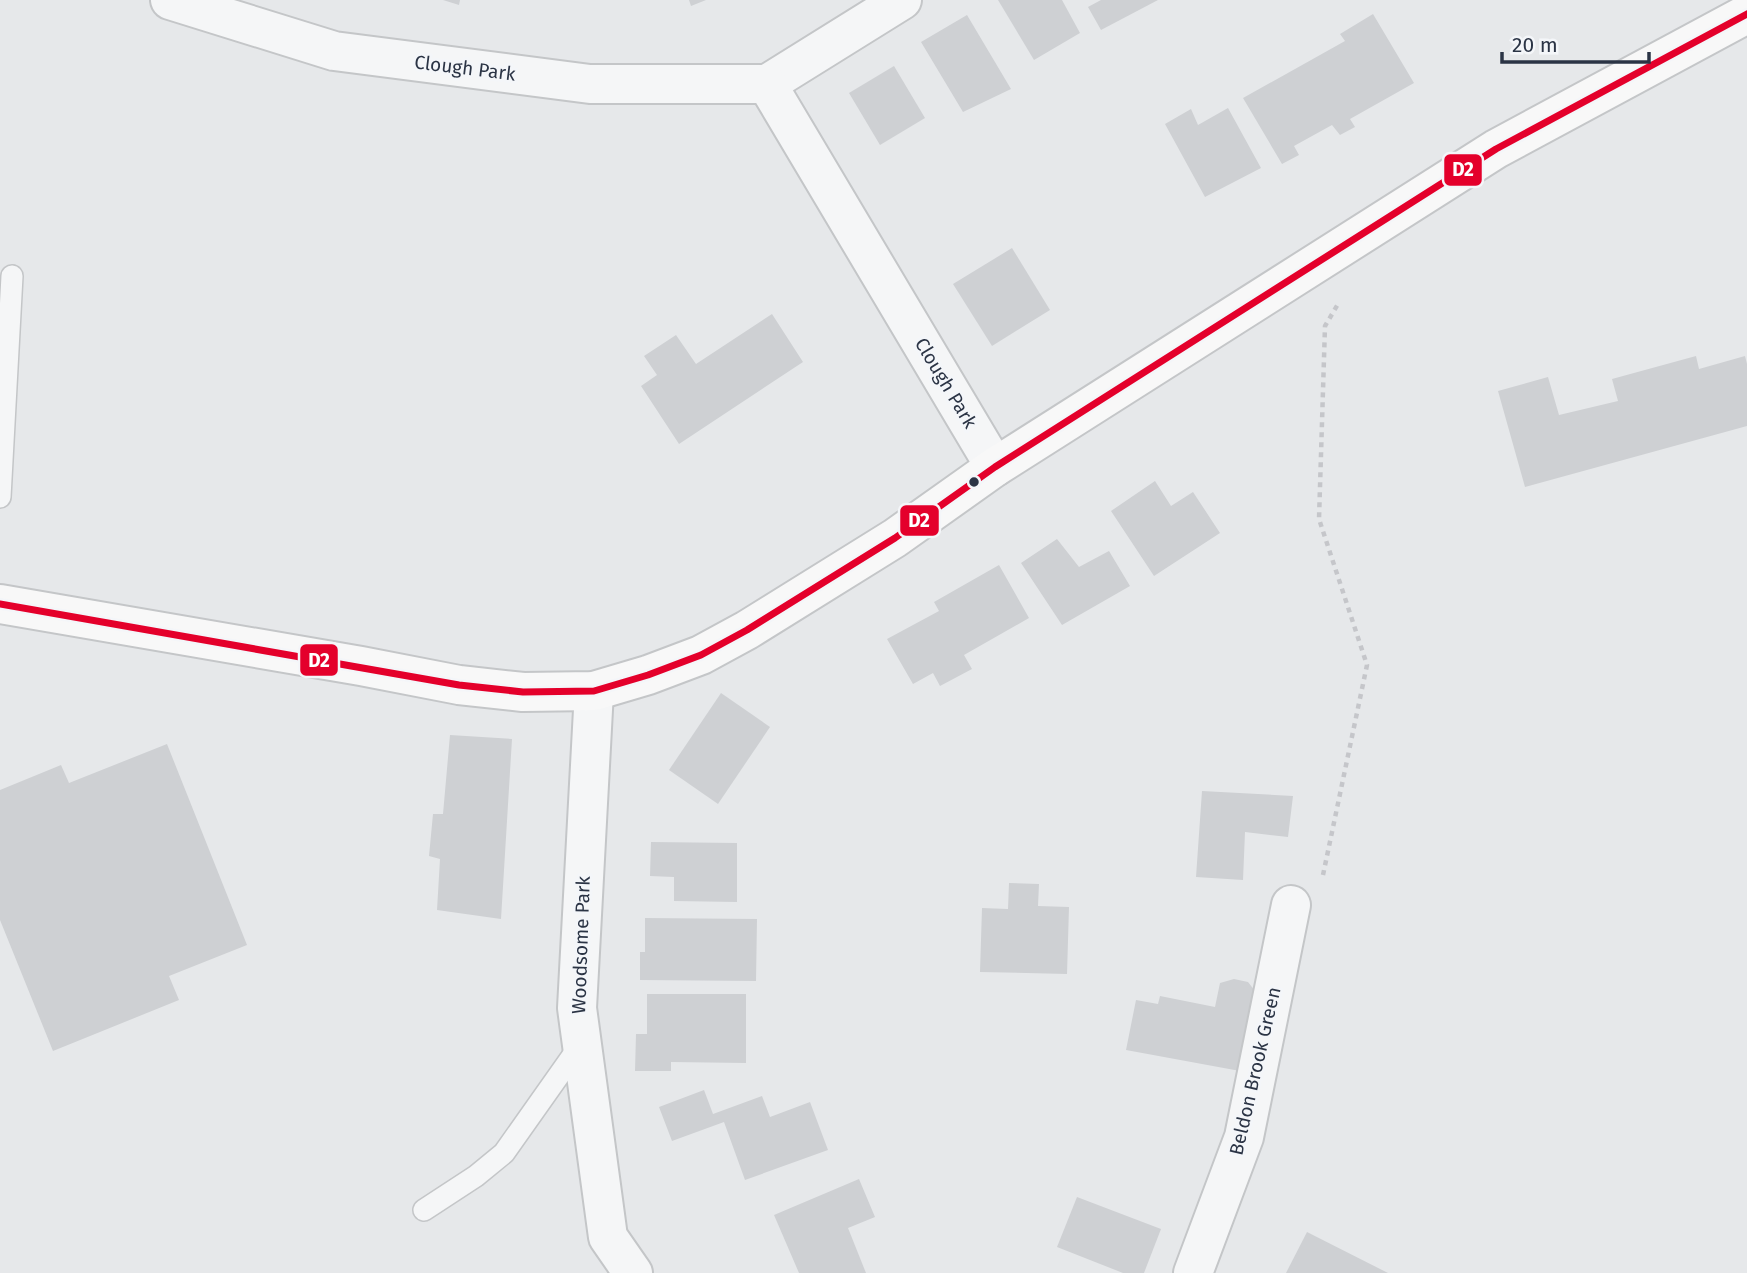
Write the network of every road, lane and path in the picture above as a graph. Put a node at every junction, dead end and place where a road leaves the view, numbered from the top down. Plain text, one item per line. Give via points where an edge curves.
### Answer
1 (170, 0) edge
2 (902, 0) edge
3 (1747, 14) edge
4 (767, 84) junction
5 (12, 276) dead end
6 (1345, 293) dead end
7 (995, 467) junction
8 (0, 497) edge
9 (0, 604) edge
10 (594, 691) junction
11 (1321, 883) dead end
12 (1291, 905) dead end
13 (582, 1044) junction
14 (424, 1210) dead end
15 (633, 1273) edge
16 (1193, 1273) edge

1 - 4 street, Clough Park via 334,51 590,84
2 - 4 street
3 - 7 main road via 1496,149
4 - 7 street, Clough Park
5 - 8 lane
6 - 11 path via 1325,326 1319,519 1367,665
7 - 10 main road via 895,538 747,630 701,655
9 - 10 main road via 459,685 523,692
10 - 13 street, Woodsome Park via 577,1007
12 - 16 street, Beldon Brook Green via 1244,1137
13 - 14 lane via 504,1153
13 - 15 street, Woodsome Park via 608,1237

